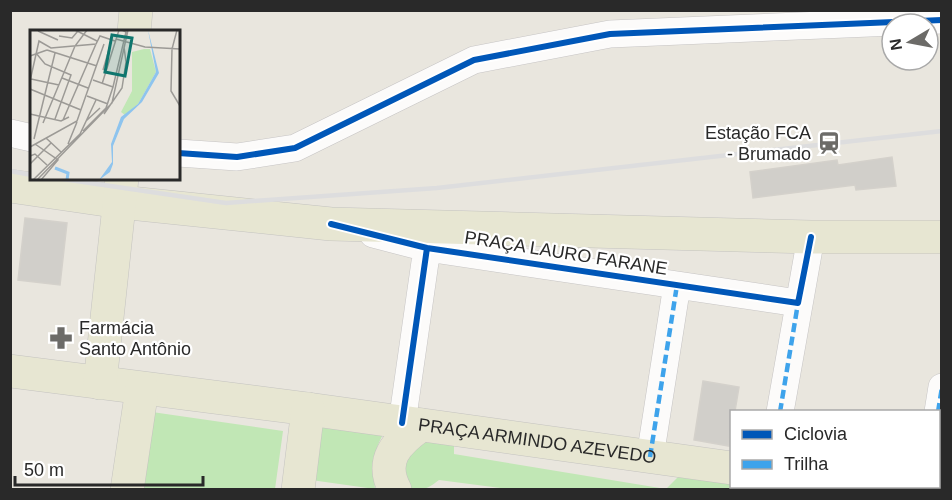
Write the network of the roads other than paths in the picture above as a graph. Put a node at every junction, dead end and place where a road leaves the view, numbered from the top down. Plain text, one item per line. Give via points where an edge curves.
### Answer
1 (136, 10) edge
2 (942, 20) edge
3 (134, 30) edge
4 (10, 133) edge
5 (30, 138) edge
6 (180, 153) edge
7 (10, 186) edge
8 (121, 190) edge
9 (331, 224) junction
10 (811, 237) junction
11 (942, 237) edge
12 (427, 248) junction
13 (677, 285) junction
14 (798, 303) junction
15 (10, 371) edge
16 (100, 383) junction
17 (942, 387) edge
18 (142, 389) junction
19 (308, 409) junction
20 (780, 410) edge
21 (938, 410) edge
22 (411, 424) junction
23 (650, 457) junction
24 (730, 468) edge
25 (128, 489) edge
26 (298, 489) edge
27 (394, 489) edge

1 - 3 main road
2 - 6 street via 610,34 474,60 295,148 237,157
4 - 5 street
7 - 8 main road, PRAÇA LAURO FARANE
8 - 9 main road, PRAÇA LAURO FARANE
8 - 16 main road
9 - 10 main road, PRAÇA LAURO FARANE
9 - 12 street, PRAÇA LAURO FARANE
10 - 11 main road, PRAÇA LAURO FARANE
10 - 14 street
12 - 13 street, PRAÇA LAURO FARANE
12 - 22 street
13 - 14 street, PRAÇA LAURO FARANE
13 - 23 street
14 - 20 street
15 - 16 main road, PRAÇA ARMINDO AZEVEDO
16 - 18 main road, PRAÇA ARMINDO AZEVEDO
17 - 21 street
18 - 19 main road, PRAÇA ARMINDO AZEVEDO
18 - 25 main road
19 - 22 main road, PRAÇA ARMINDO AZEVEDO
19 - 26 main road
22 - 23 main road, PRAÇA ARMINDO AZEVEDO
22 - 27 main road via 387,463
23 - 24 main road, PRAÇA ARMINDO AZEVEDO

